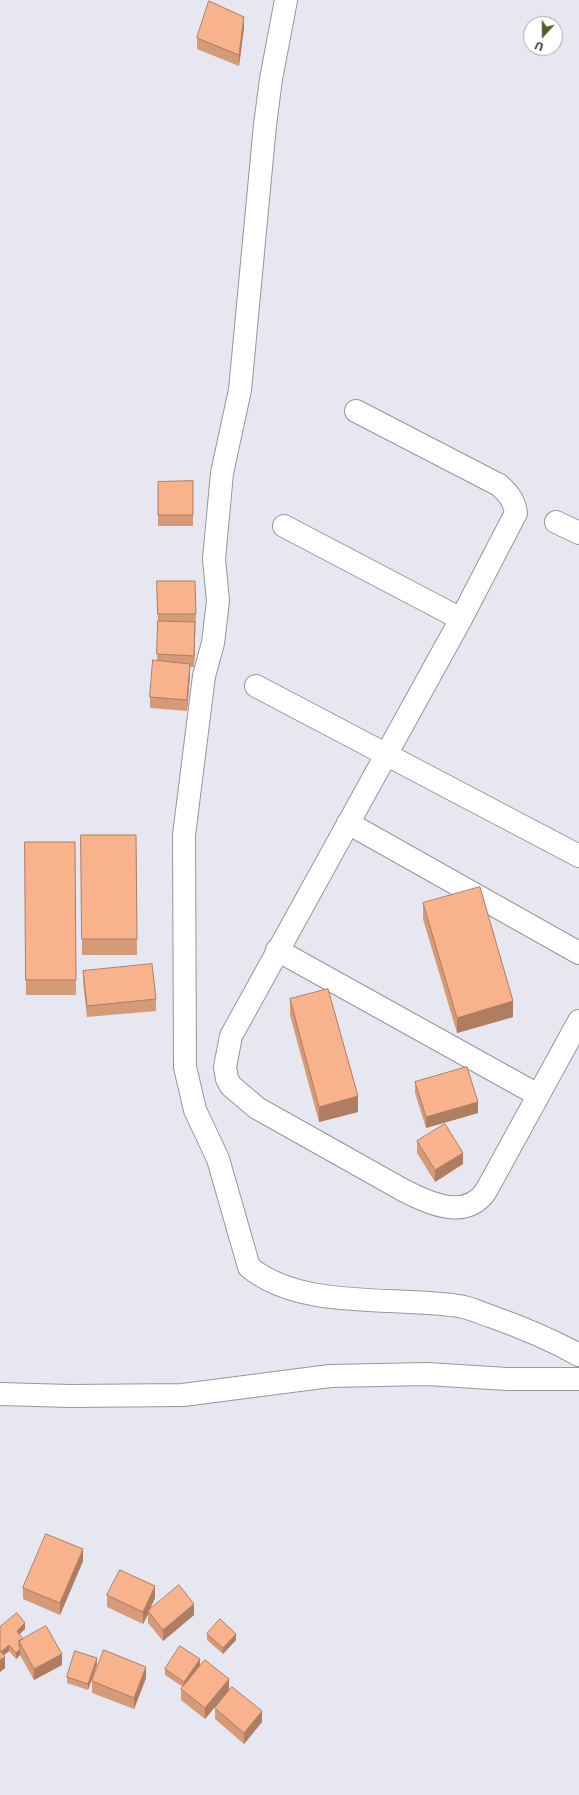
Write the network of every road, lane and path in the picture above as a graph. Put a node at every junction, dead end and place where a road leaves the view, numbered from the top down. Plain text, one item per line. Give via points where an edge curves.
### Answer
1 (286, 0) edge
2 (356, 411) dead end
3 (556, 522) dead end
4 (284, 526) dead end
5 (579, 533) edge
6 (461, 619) junction
7 (256, 686) dead end
8 (387, 754) junction
9 (348, 823) junction
10 (579, 856) edge
11 (278, 950) junction
12 (579, 953) edge
13 (579, 1021) edge
14 (538, 1095) junction
15 (579, 1355) edge
16 (579, 1379) edge
17 (0, 1394) edge

1 - 15 street via 265,125 240,390 222,473 214,559 218,601 214,643 204,676 184,835 185,1067 195,1110 218,1159 249,1267 262,1278 313,1295 460,1306 545,1337
2 - 6 street via 483,476 510,495 515,503 516,513
3 - 5 street
4 - 6 street
6 - 8 street
7 - 8 street
8 - 9 street
8 - 10 street
9 - 11 street
9 - 12 street
11 - 14 street
11 - 14 street via 231,1036 225,1067 227,1079 231,1086 258,1108 403,1190 428,1202 444,1206 460,1208 474,1204 486,1191
13 - 14 street
16 - 17 street via 507,1379 427,1374 338,1376 183,1395

